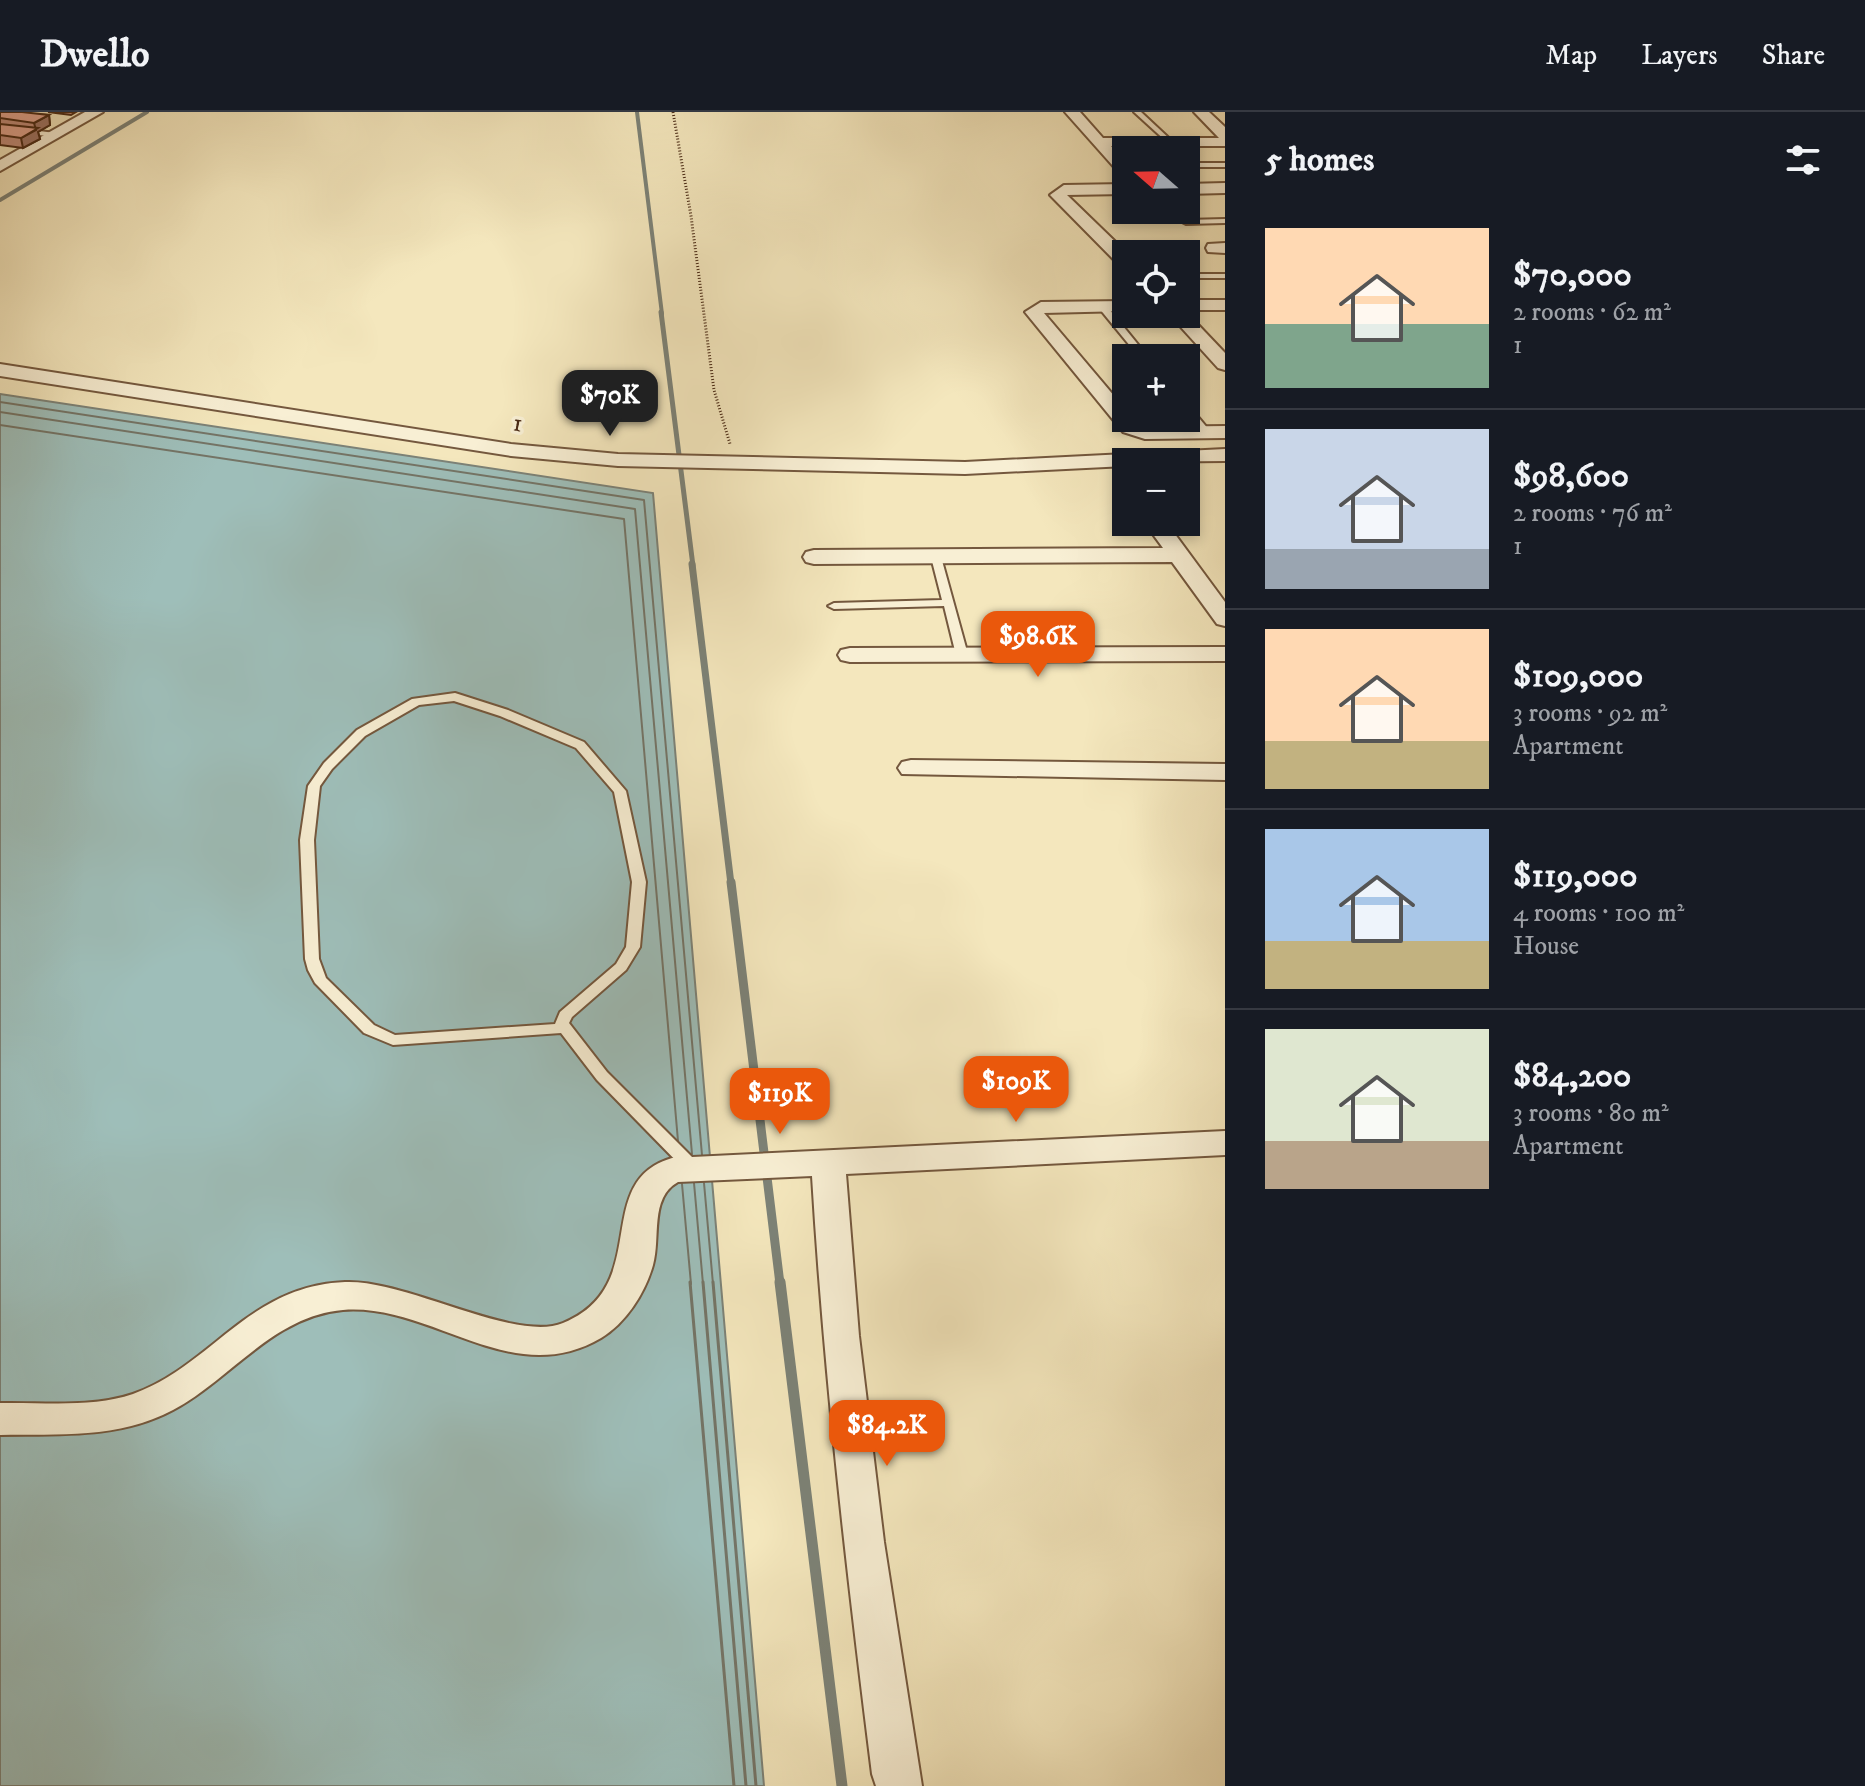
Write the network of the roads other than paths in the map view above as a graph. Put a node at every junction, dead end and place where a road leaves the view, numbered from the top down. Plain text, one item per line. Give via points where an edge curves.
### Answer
1 (96, 112) edge
2 (1072, 112) edge
3 (1137, 112) edge
4 (1201, 112) edge
5 (50, 117) edge
6 (80, 121) junction
7 (0, 128) edge
8 (55, 135) junction
9 (1225, 135) edge
10 (1163, 136) edge
11 (1100, 142) junction
12 (1112, 142) edge
13 (1200, 142) edge
14 (1225, 142) edge
15 (0, 148) edge
16 (26, 151) junction
17 (1112, 155) edge
18 (1200, 165) edge
19 (1225, 165) edge
20 (0, 166) edge
21 (1225, 188) edge
22 (1112, 189) edge
23 (1200, 189) edge
24 (1225, 221) edge
25 (1200, 222) edge
26 (1112, 248) edge
27 (1200, 276) edge
28 (1225, 276) edge
29 (1200, 305) edge
30 (1225, 305) edge
31 (1102, 306) junction
32 (1112, 306) edge
33 (1192, 328) edge
34 (1133, 344) edge
35 (1224, 361) edge
36 (0, 370) edge
37 (1215, 432) edge
38 (1225, 455) edge
39 (1200, 457) edge
40 (1112, 463) edge
41 (1165, 536) edge
42 (1179, 555) junction
43 (814, 557) dead end
44 (936, 557) junction
45 (948, 603) junction
46 (834, 606) dead end
47 (1225, 619) edge
48 (1225, 654) edge
49 (850, 655) dead end
50 (962, 655) junction
51 (911, 768) dead end
52 (1225, 772) edge
53 (564, 1028) junction
54 (1225, 1143) edge
55 (820, 1162) junction
56 (693, 1168) junction
57 (0, 1419) edge
58 (899, 1786) edge

1 - 6 street
2 - 11 street
3 - 10 lane
4 - 9 street
5 - 6 street
6 - 8 street
7 - 8 lane
8 - 16 street
11 - 12 street
11 - 17 street
13 - 14 street
15 - 16 street
16 - 20 street
18 - 19 lane
21 - 23 street
22 - 26 street via 1064,190 1058,195
24 - 25 lane
27 - 28 lane
29 - 30 street
31 - 32 street
31 - 34 lane
31 - 37 street via 1041,307 1034,312 1130,428 1145,433
33 - 35 street
36 - 40 street, 1 via 511,450 618,460 965,468
38 - 39 street, 1
41 - 42 street
42 - 44 street
42 - 47 street
43 - 44 street
44 - 45 lane
45 - 46 lane
45 - 50 lane
48 - 50 street
49 - 50 street
51 - 52 street
53 - 53 lane via 565,1015 621,967 633,947 639,882 620,791 580,745 455,697 416,702 361,733 314,786 310,803 312,959 320,980 369,1029 393,1040
53 - 56 lane via 602,1076
54 - 55 street
55 - 56 street
55 - 58 street via 861,1526
56 - 57 street via 661,1175 649,1189 641,1203 639,1248 630,1279 618,1302 580,1335 556,1342 510,1339 376,1298 318,1297 290,1306 183,1385 136,1409 110,1417

